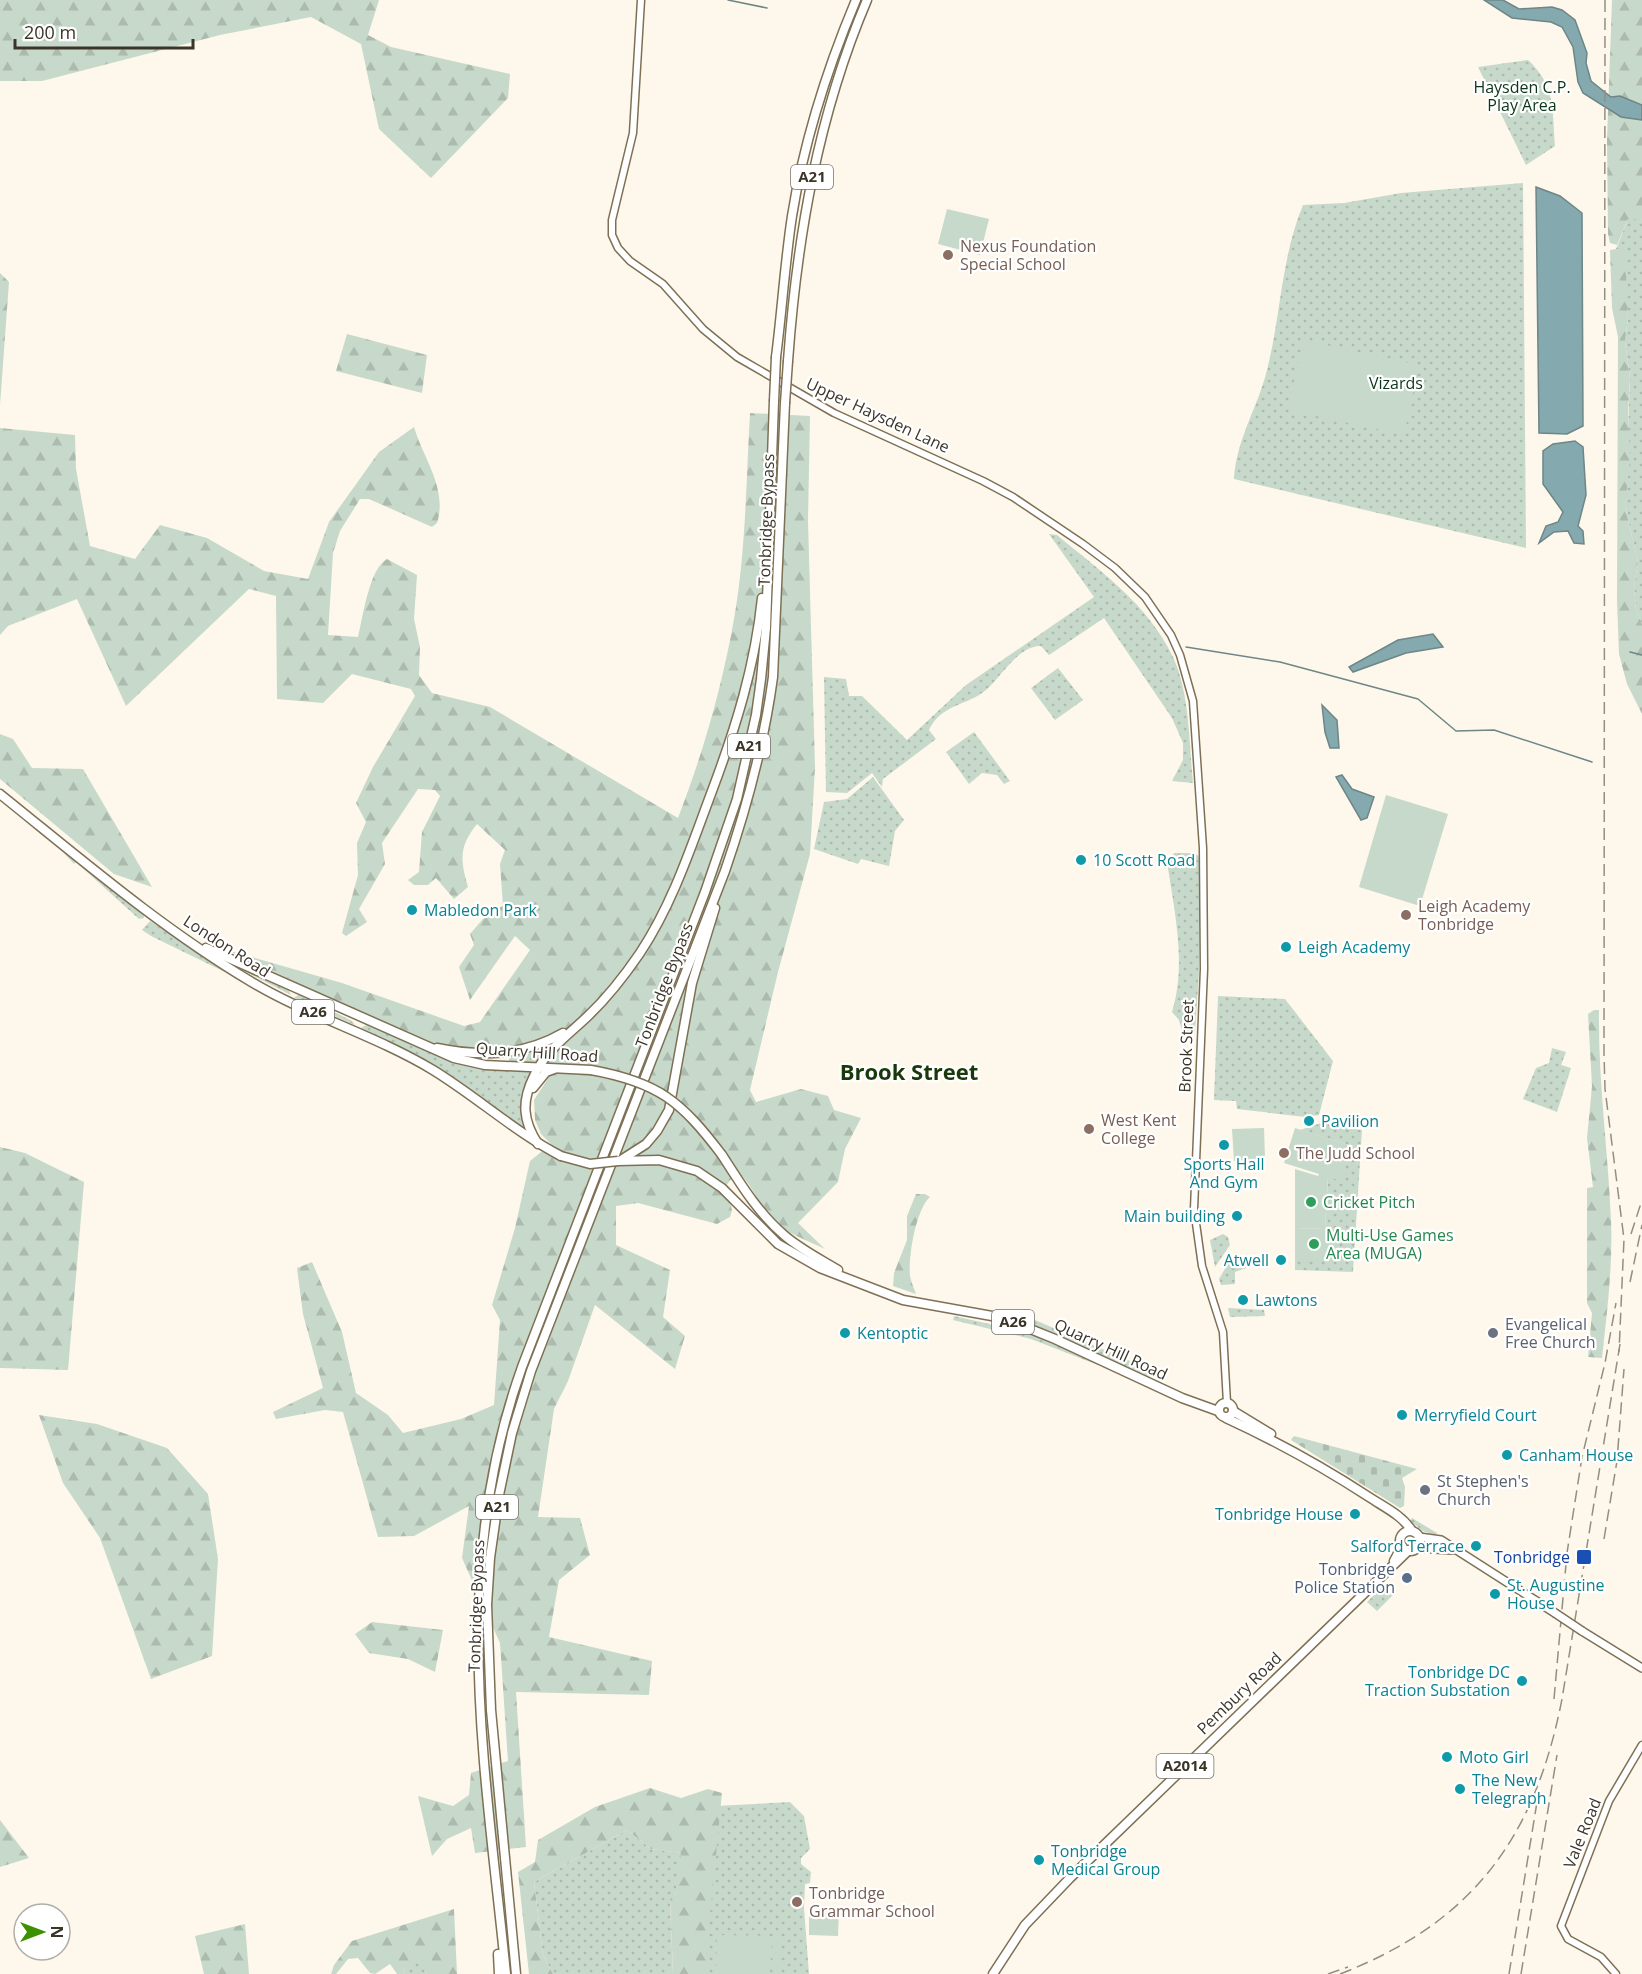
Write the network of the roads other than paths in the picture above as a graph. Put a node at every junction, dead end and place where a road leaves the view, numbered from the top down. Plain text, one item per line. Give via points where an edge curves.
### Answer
1 (641, 0) edge
2 (856, 0) edge
3 (867, 0) edge
4 (770, 528) junction
5 (1200, 793) joint
6 (0, 794) edge
7 (725, 871) junction
8 (197, 944) junction
9 (578, 1025) junction
10 (419, 1044) junction
11 (539, 1067) junction
12 (555, 1069) junction
13 (526, 1098) junction
14 (538, 1144) junction
15 (635, 1156) junction
16 (852, 1278) junction
17 (1227, 1403) junction
18 (1218, 1411) junction
19 (1233, 1411) junction
20 (1226, 1418) junction
21 (1285, 1446) junction
22 (1392, 1512) junction
23 (1416, 1534) junction
24 (1407, 1545) junction
25 (1455, 1551) junction
26 (1642, 1668) edge
27 (1642, 1745) edge
28 (496, 1873) junction
29 (499, 1974) edge
30 (506, 1974) edge
31 (516, 1974) edge
32 (993, 1974) edge
33 (1616, 1974) edge

1 - 5 street, Upper Haysden Lane via 631,144 612,220 612,235 618,248 663,284 703,329 737,357 834,413 1013,497 1083,544 1130,582 1165,625 1186,671 1193,701
2 - 4 main road, Tonbridge Bypass / A21, bridge via 825,80 792,216 776,357
3 - 7 main road, Tonbridge Bypass / A21, bridge via 831,99 794,281 773,677 758,764
4 - 9 main road via 758,634 740,716 683,872 640,952 602,1002
4 - 28 main road, Tonbridge Bypass / A21 via 761,679 736,798 705,892 522,1366 495,1458 480,1556 477,1656
5 - 17 street, Brook Street via 1204,969 1194,1209 1202,1266 1222,1323
6 - 8 main road, London Road / A26 via 110,883
7 - 15 main road via 692,983 669,1110
7 - 31 main road, Tonbridge Bypass / A21 via 531,1371 499,1495 490,1558 487,1657
8 - 10 main road, Quarry Hill Road / A26
8 - 14 main road, London Road / A26 via 252,983 433,1070
9 - 10 main road via 540,1044 503,1053 471,1055
9 - 11 main road via 548,1052
10 - 11 main road, Quarry Hill Road / A26 via 469,1063
11 - 12 main road, Quarry Hill Road / A26
11 - 13 main road
12 - 13 main road via 538,1080
12 - 16 main road, Quarry Hill Road / A26, bridge via 591,1070 634,1079 663,1093 688,1113 754,1203 785,1236
13 - 14 main road via 525,1119
14 - 15 main road, London Road / A26, bridge via 590,1164
15 - 16 main road, Quarry Hill Road / A26 via 697,1172 722,1188 778,1244 820,1268
16 - 18 main road, Quarry Hill Road / A26 via 903,1300 1003,1318
17 - 18 main road
17 - 19 main road
18 - 20 main road
19 - 20 main road
19 - 21 main road
20 - 21 main road
21 - 22 main road
22 - 23 main road
22 - 24 main road
23 - 24 main road
23 - 24 main road, Pembury Road
23 - 25 main road via 1441,1540
24 - 25 main road
24 - 32 main road, Pembury Road / A2014 via 1390,1569 1070,1878 1025,1925
25 - 26 main road, bridge
27 - 33 street, Vale Road via 1609,1801 1561,1921 1564,1935 1601,1957
28 - 29 main road
28 - 30 main road, Tonbridge Bypass / A21

